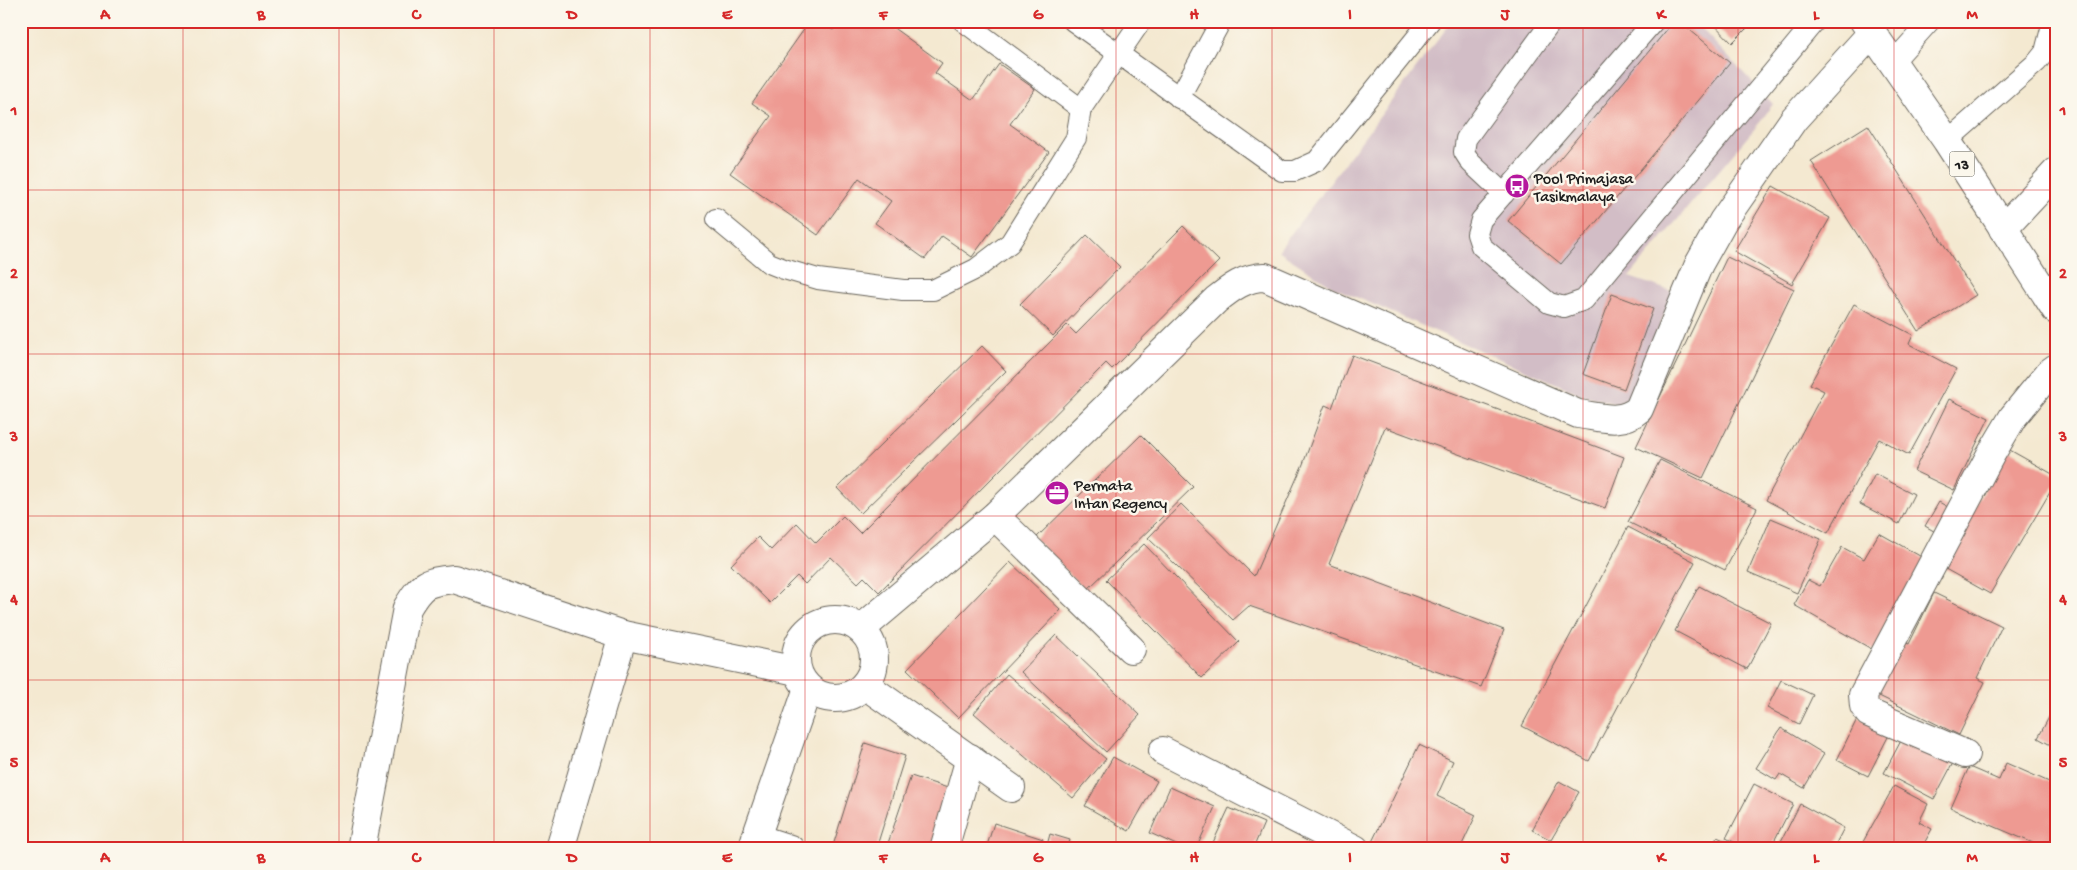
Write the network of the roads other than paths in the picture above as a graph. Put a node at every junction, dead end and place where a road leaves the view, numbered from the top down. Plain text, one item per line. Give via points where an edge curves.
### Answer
1 (963, 21) edge
2 (1073, 21) edge
3 (1142, 21) edge
4 (1222, 21) edge
5 (1430, 21) edge
6 (1552, 21) edge
7 (1815, 21) edge
8 (1930, 21) edge
9 (2054, 21) edge
10 (1652, 22) edge
11 (1868, 27) edge
12 (1120, 53) junction
13 (1893, 62) junction
14 (1178, 98) junction
15 (1081, 109) junction
16 (1947, 141) junction
17 (2056, 172) edge
18 (1504, 194) junction
19 (716, 219) dead end
20 (2003, 229) junction
21 (2056, 310) edge
22 (2056, 368) edge
23 (995, 516) junction
24 (861, 629) junction
25 (623, 635) junction
26 (1131, 649) dead end
27 (802, 679) junction
28 (865, 685) junction
29 (1163, 751) dead end
30 (1964, 754) dead end
31 (970, 758) junction
32 (1011, 788) dead end
33 (754, 843) edge
34 (361, 849) edge
35 (560, 849) edge
36 (790, 849) edge
37 (944, 849) edge
38 (1355, 849) edge

1 - 15 lane
2 - 12 lane
3 - 12 lane
4 - 14 lane
5 - 14 lane via 1317,161 1305,168 1282,171
6 - 18 lane via 1466,139 1464,152 1471,163
7 - 18 lane via 1584,300 1564,307 1549,303 1481,246 1477,234 1481,220
8 - 13 lane
9 - 16 lane via 2041,57
10 - 18 lane
11 - 13 main road, 13
11 - 23 main road via 1794,119 1722,221 1699,264 1639,409 1629,418 1609,419 1578,414 1265,277 1254,277 1216,300
12 - 14 lane
12 - 15 lane
13 - 16 main road, 13
15 - 19 lane via 1076,138 1010,243 976,269 933,290 903,290 827,280 784,269 769,263
16 - 20 main road, 13
17 - 20 main road
20 - 21 main road, 13
22 - 30 main road via 2013,416 1863,695 1864,706 1869,713
23 - 24 main road
23 - 26 main road
24 - 27 main road via 843,620 822,621 805,632 796,651
24 - 28 main road via 873,646 874,667
25 - 27 main road
25 - 34 main road via 454,579 433,582 419,589 407,608
25 - 35 main road
27 - 28 main road via 826,698 847,697
27 - 33 main road
28 - 31 main road
29 - 38 main road
31 - 32 main road
31 - 37 main road
33 - 36 main road

